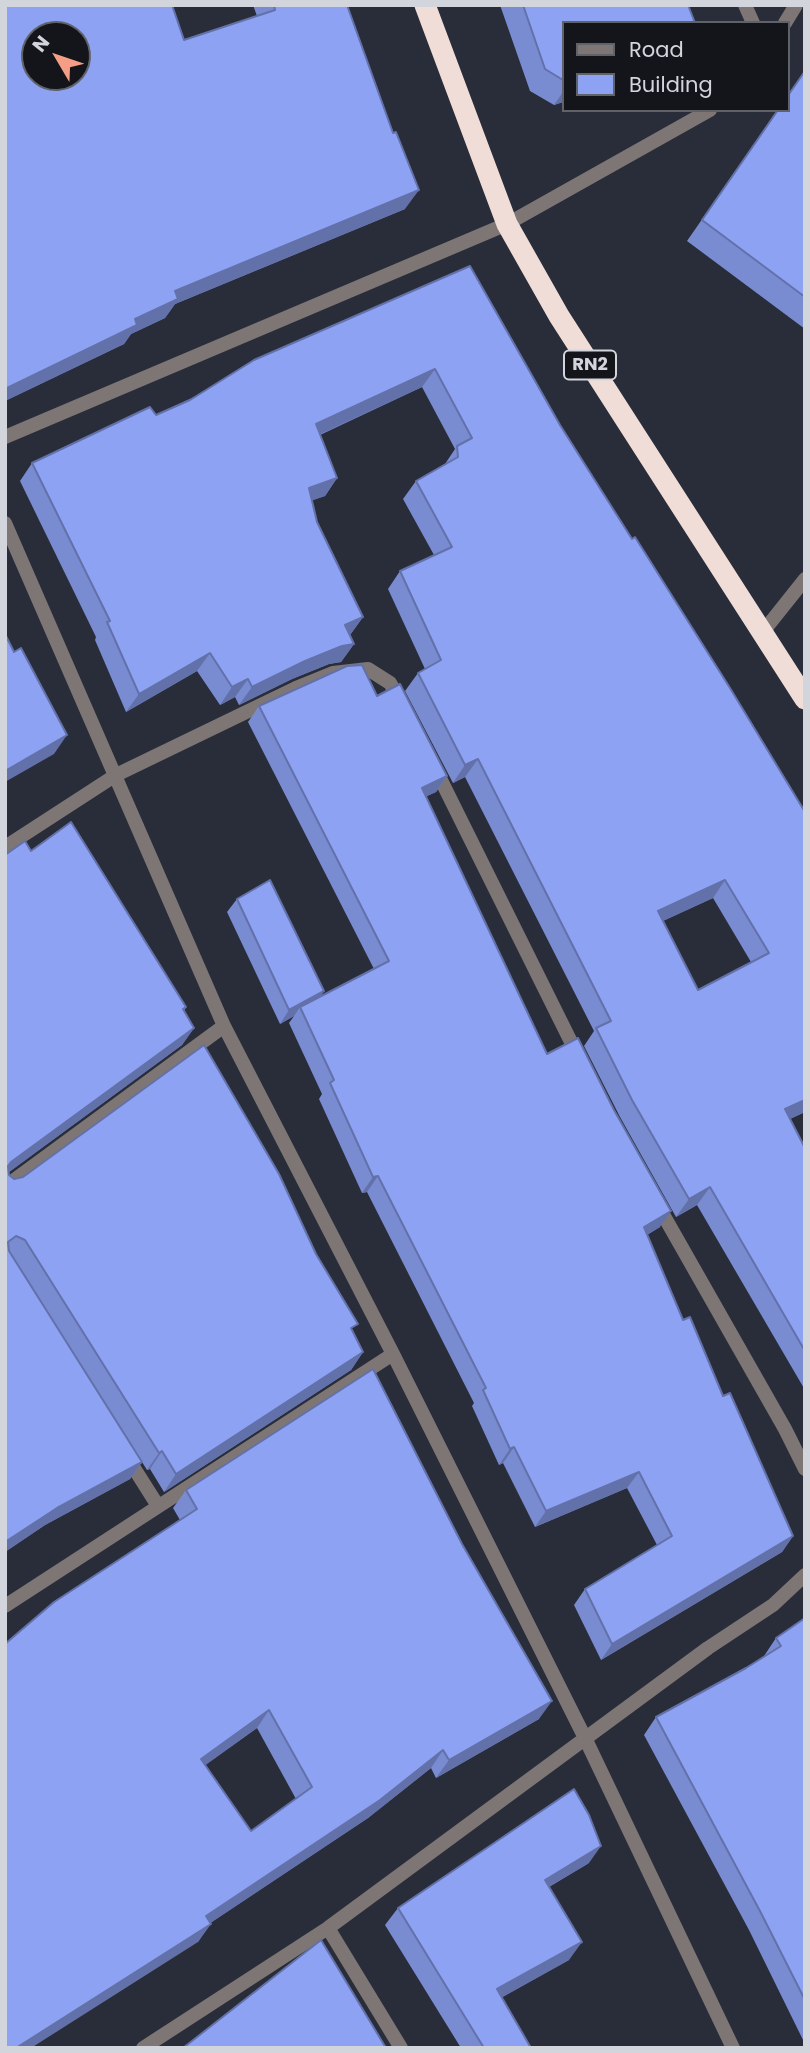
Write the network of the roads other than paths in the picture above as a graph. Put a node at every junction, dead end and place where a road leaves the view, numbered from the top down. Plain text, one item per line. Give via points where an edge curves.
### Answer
1 (425, 5) edge
2 (745, 5) edge
3 (796, 5) edge
4 (752, 21) edge
5 (786, 21) edge
6 (706, 112) edge
7 (508, 224) junction
8 (5, 437) edge
9 (5, 523) edge
10 (805, 579) edge
11 (762, 633) junction
12 (805, 699) edge
13 (412, 723) edge
14 (424, 747) edge
15 (116, 775) junction
16 (5, 847) edge
17 (224, 1026) junction
18 (586, 1072) edge
19 (5, 1187) edge
20 (651, 1193) edge
21 (393, 1354) junction
22 (121, 1448) edge
23 (805, 1469) edge
24 (158, 1506) junction
25 (805, 1575) edge
26 (5, 1606) edge
27 (585, 1738) junction
28 (327, 1928) junction
29 (143, 2048) edge
30 (401, 2048) edge
31 (733, 2048) edge

1 - 7 highway, RN2
2 - 4 street
3 - 5 street
6 - 7 street
7 - 8 street
7 - 11 highway, RN2 via 559,316
9 - 15 street
10 - 11 street
11 - 12 highway, RN2
13 - 15 street via 390,683 368,669 332,673
14 - 18 street
15 - 16 street
15 - 17 street
17 - 19 street
17 - 21 street
20 - 23 street
21 - 24 street
21 - 27 street
22 - 24 street
24 - 26 street
25 - 27 street via 773,1605
27 - 28 street
27 - 31 street
28 - 29 street
28 - 30 street

